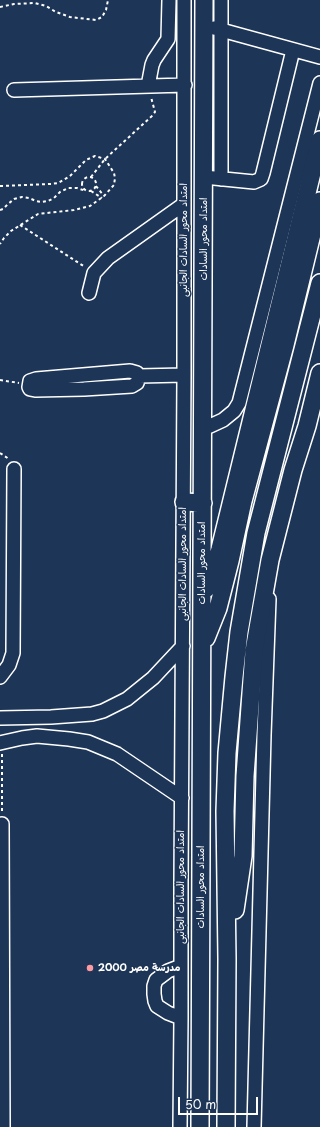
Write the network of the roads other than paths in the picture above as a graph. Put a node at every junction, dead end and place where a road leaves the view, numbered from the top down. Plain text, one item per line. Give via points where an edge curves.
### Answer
1 (169, 0) edge
2 (184, 0) edge
3 (204, 0) edge
4 (221, 0) edge
5 (205, 25) junction
6 (221, 30) junction
7 (293, 50) junction
8 (320, 57) edge
9 (320, 83) edge
10 (185, 85) junction
11 (148, 86) junction
12 (14, 90) dead end
13 (320, 140) edge
14 (204, 177) junction
15 (221, 179) junction
16 (320, 201) edge
17 (184, 204) junction
18 (320, 283) edge
19 (89, 293) dead end
20 (320, 373) edge
21 (184, 375) junction
22 (29, 384) road end
23 (203, 426) junction
24 (14, 469) dead end
25 (184, 502) junction
26 (203, 503) junction
27 (270, 560) junction
28 (202, 596) junction
29 (183, 646) junction
30 (202, 650) junction
31 (0, 676) edge
32 (51, 717) junction
33 (0, 718) edge
34 (51, 736) junction
35 (1, 743) edge
36 (182, 798) junction
37 (2, 824) road end
38 (227, 959) junction
39 (181, 966) junction
40 (1, 977) edge
41 (181, 1018) junction
42 (3, 1127) edge
43 (180, 1127) edge
44 (200, 1127) edge
45 (226, 1127) edge
46 (254, 1127) edge

1 - 11 street via 168,39 154,60
2 - 10 street, امتداد محور السادات الجانبى
3 - 5 main road, امتداد محور السادات
4 - 6 street
5 - 6 street
5 - 14 main road, امتداد محور السادات
6 - 7 street
6 - 15 street
7 - 8 street
7 - 15 street via 262,176 254,182
9 - 23 street via 239,403 223,420 210,426
10 - 11 street
10 - 17 street, امتداد محور السادات الجانبى
11 - 12 street
13 - 28 main road via 220,549
14 - 15 street
14 - 23 main road, امتداد محور السادات
16 - 30 main road via 285,345 243,500 218,608
17 - 19 street via 114,252 101,264 94,273
17 - 21 street, امتداد محور السادات الجانبى
18 - 38 main road via 256,533 239,632 227,753
20 - 27 main road
21 - 22 street via 139,376 137,383 132,386 84,389 35,390 30,389
21 - 25 street, امتداد محور السادات الجانبى
23 - 26 main road, امتداد محور السادات
24 - 31 street via 13,653 9,665
25 - 26 main road
25 - 29 street, امتداد محور السادات الجانبى
26 - 28 main road, امتداد محور السادات
27 - 38 main road via 254,651 245,776 243,856
27 - 46 street
28 - 30 main road, امتداد محور السادات
29 - 32 street via 153,678 127,700 92,714
29 - 36 street, امتداد محور السادات الجانبى
30 - 44 main road, امتداد محور السادات
32 - 33 street
32 - 34 street
34 - 35 street via 22,738
34 - 36 street via 88,742 101,747
36 - 39 street, امتداد محور السادات الجانبى
37 - 40 street
38 - 45 main road
39 - 41 street, امتداد محور السادات الجانبى
39 - 41 street via 168,971 156,980 154,986 154,1001 157,1006
40 - 42 street
41 - 43 street, امتداد محور السادات الجانبى

